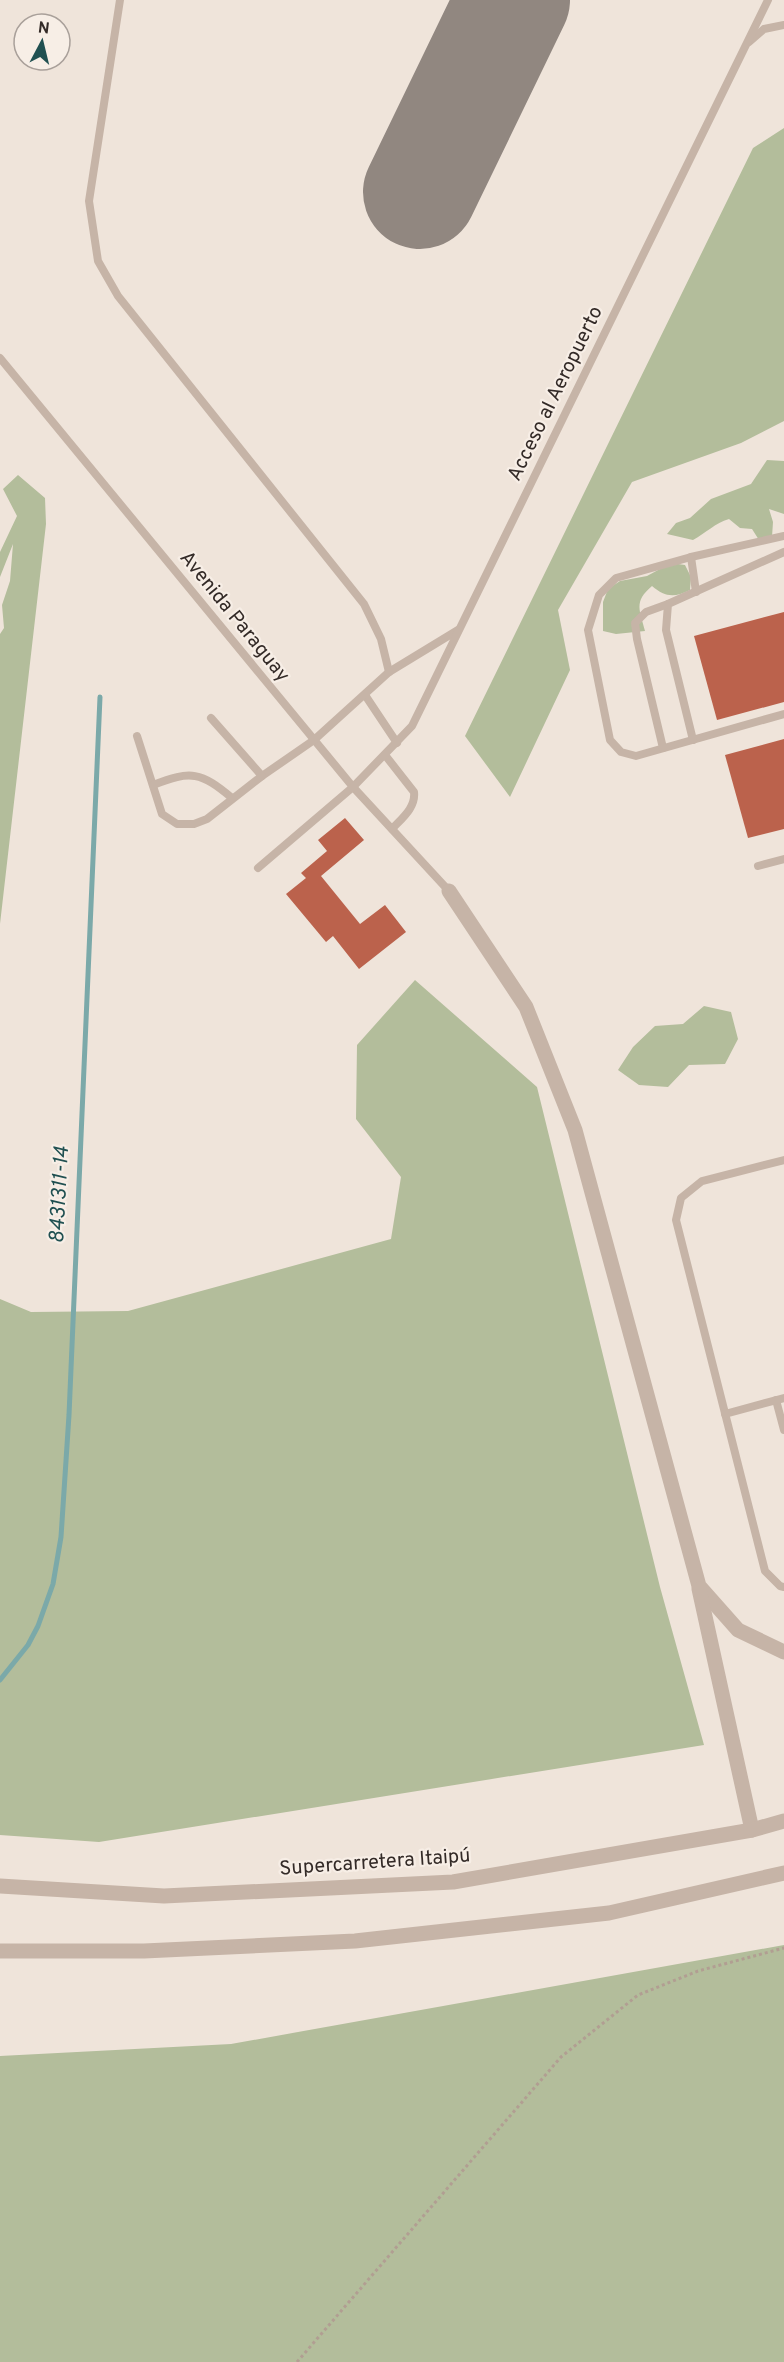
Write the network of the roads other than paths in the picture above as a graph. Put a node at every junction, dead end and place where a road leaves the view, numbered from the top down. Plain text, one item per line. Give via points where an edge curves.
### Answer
1 (120, 0) edge
2 (768, 0) edge
3 (784, 25) edge
4 (746, 44) junction
5 (0, 358) edge
6 (784, 537) edge
7 (784, 552) edge
8 (691, 557) junction
9 (696, 592) junction
10 (668, 604) junction
11 (458, 630) junction
12 (389, 672) junction
13 (365, 695) junction
14 (784, 714) edge
15 (211, 717) dead end
16 (137, 736) dead end
17 (314, 740) junction
18 (693, 740) junction
19 (397, 743) junction
20 (663, 748) junction
21 (385, 755) junction
22 (262, 776) junction
23 (153, 785) junction
24 (352, 787) junction
25 (232, 798) junction
26 (392, 829) junction
27 (784, 859) edge
28 (758, 866) dead end
29 (258, 868) dead end
30 (449, 891) joint
31 (784, 1160) edge
32 (780, 1399) edge
33 (725, 1414) junction
34 (784, 1430) edge
35 (699, 1586) junction
36 (784, 1587) edge
37 (784, 1652) edge
38 (784, 1821) edge
39 (752, 1830) junction
40 (784, 1873) edge
41 (0, 1886) edge
42 (0, 1951) edge

1 - 12 lane via 89,201 98,261 118,296 364,604 381,639
2 - 4 lane, Acceso al Aeropuerto
3 - 4 lane via 764,29
4 - 11 lane, Acceso al Aeropuerto
5 - 17 lane, Avenida Paraguay
6 - 8 lane
7 - 9 lane
8 - 9 lane
8 - 20 lane via 616,578 599,595 588,630 610,740 621,752 636,756
9 - 10 lane
10 - 18 lane via 666,630
10 - 20 lane via 646,612 635,622
11 - 12 lane
11 - 19 lane, Acceso al Aeropuerto via 412,726
12 - 13 lane
13 - 17 lane
13 - 19 lane
14 - 18 lane
15 - 22 lane
16 - 23 lane
17 - 22 lane
17 - 24 lane, Avenida Paraguay
18 - 20 lane
19 - 21 lane, Acceso al Aeropuerto
21 - 24 lane, Acceso al Aeropuerto
21 - 26 lane via 414,792 415,799
22 - 25 lane
23 - 25 lane via 201,776
23 - 25 lane via 162,814 177,824 207,819
24 - 26 lane, Avenida Paraguay
24 - 29 lane, Acceso al Aeropuerto
26 - 30 lane, Avenida Paraguay
27 - 28 lane
30 - 35 street via 526,1007 575,1130
31 - 33 lane via 702,1181 681,1198 676,1220
32 - 33 lane
32 - 34 lane
33 - 36 lane via 765,1571
35 - 37 street via 738,1630
35 - 39 street
38 - 39 street, Supercarretera Itaipú
39 - 41 street, Supercarretera Itaipú via 453,1882 164,1896
40 - 42 street via 609,1913 355,1941 144,1951

